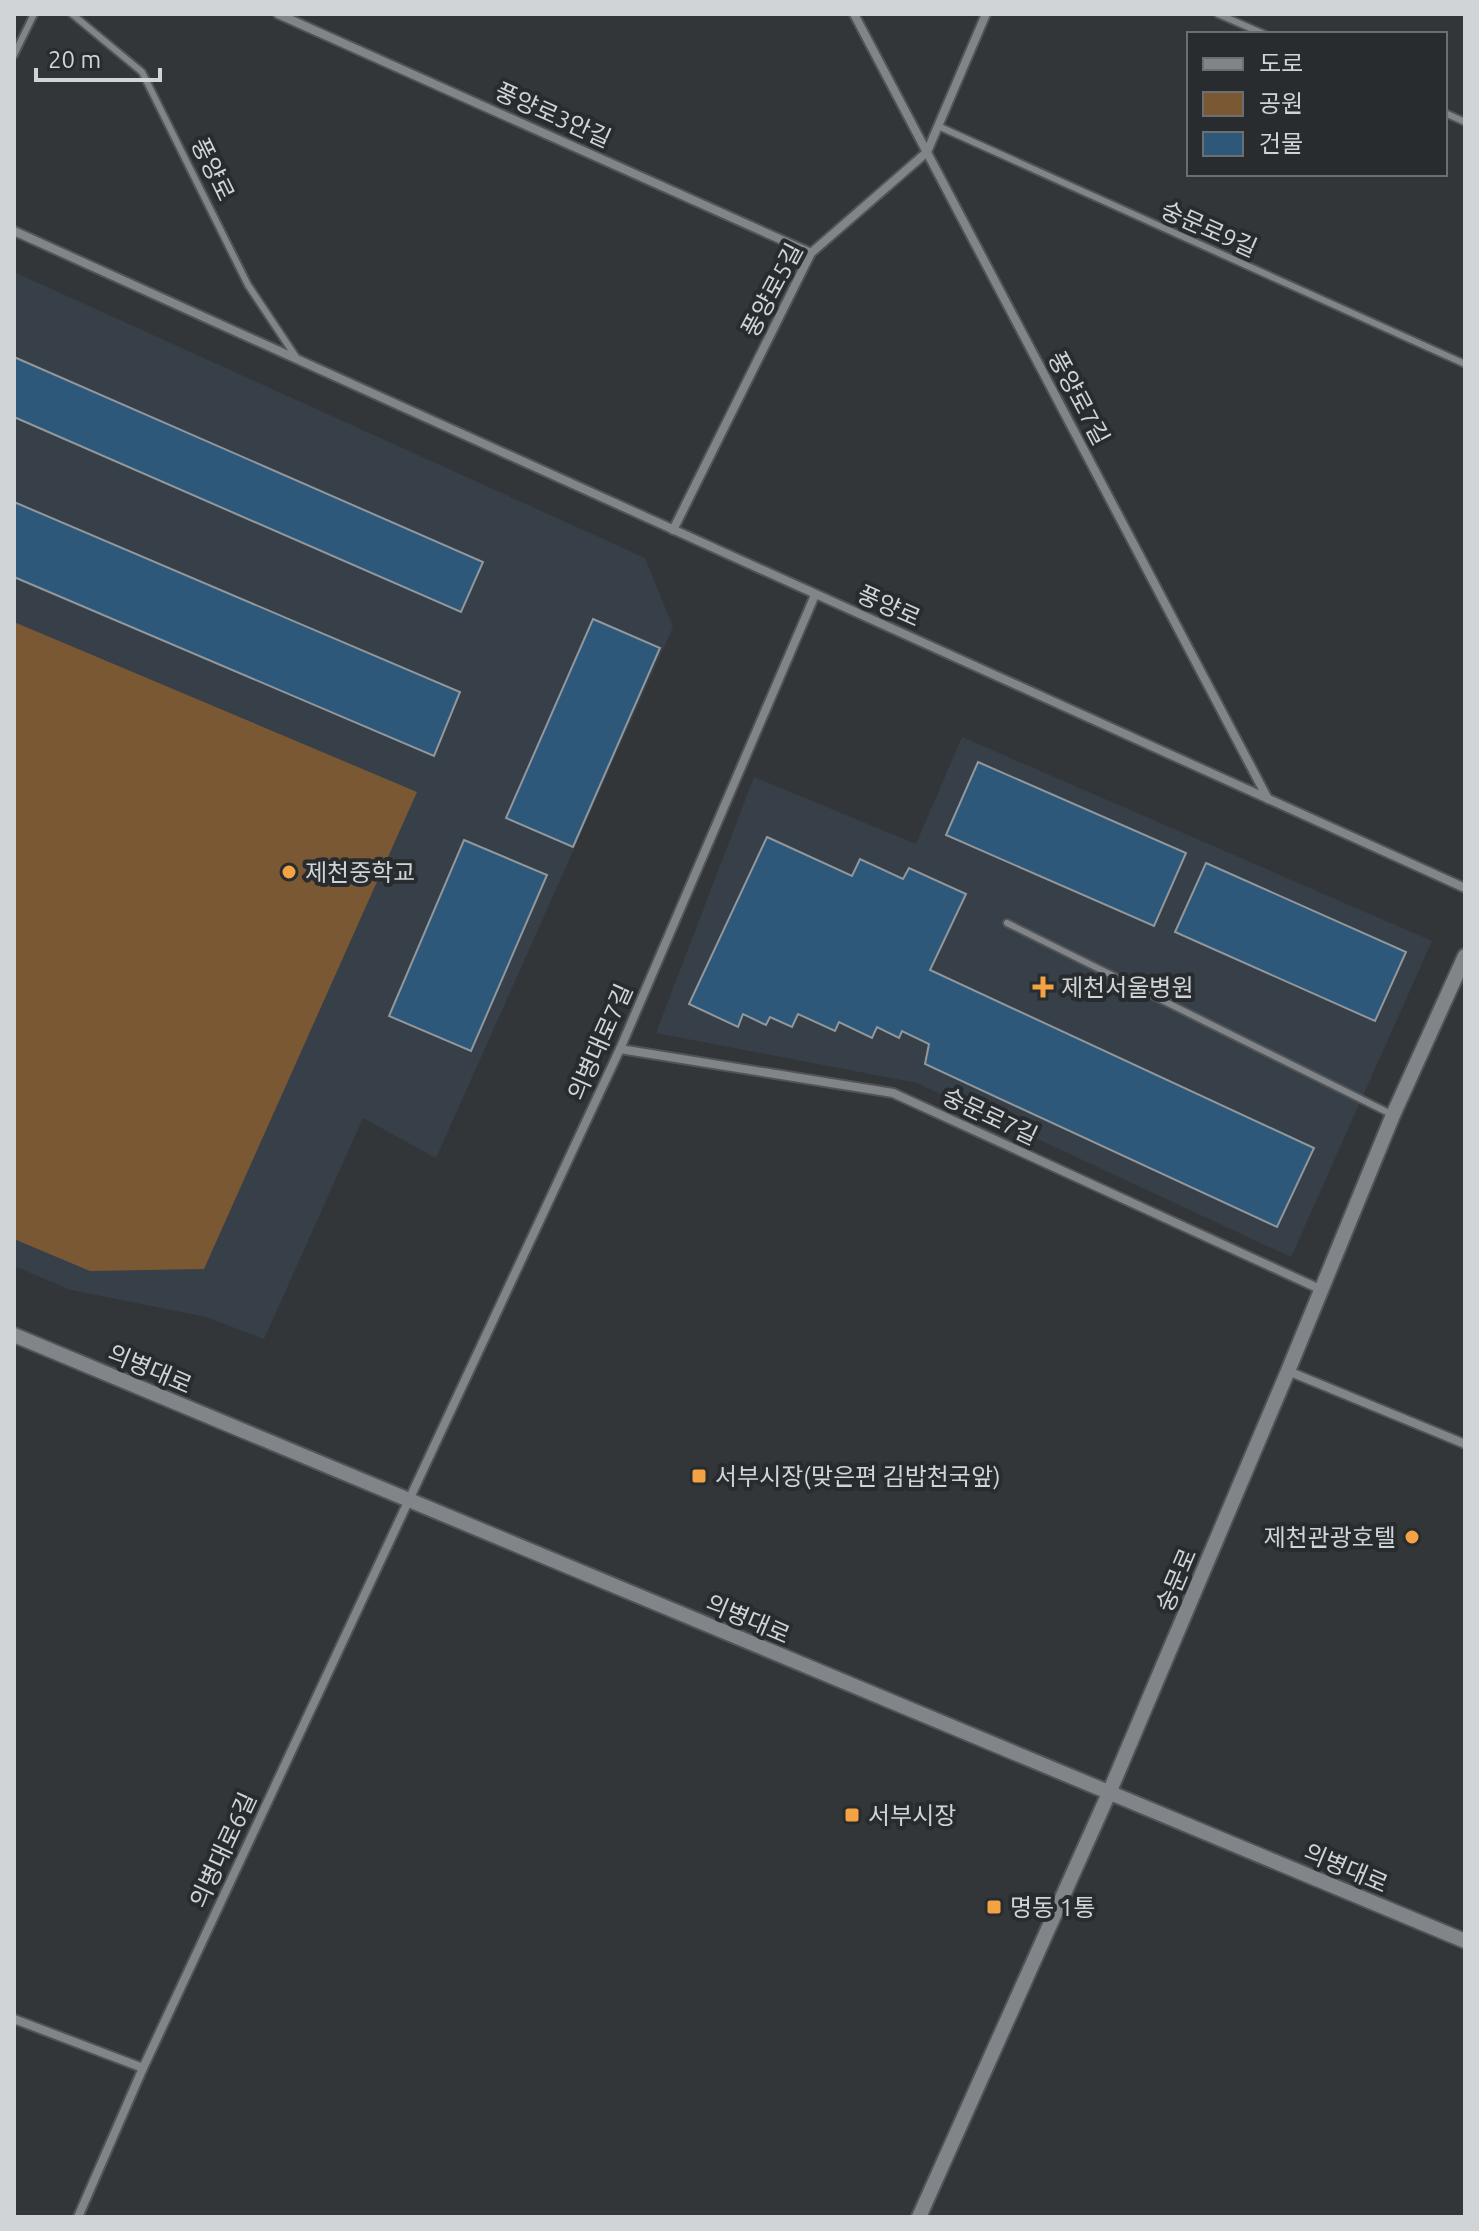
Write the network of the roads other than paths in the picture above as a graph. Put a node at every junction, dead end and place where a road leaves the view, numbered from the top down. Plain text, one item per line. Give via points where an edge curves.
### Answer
1 (34, 14) edge
2 (72, 14) edge
3 (278, 14) edge
4 (854, 14) edge
5 (986, 14) edge
6 (1218, 14) edge
7 (1259, 32) edge
8 (14, 55) edge
9 (938, 126) junction
10 (927, 152) junction
11 (14, 231) edge
12 (811, 253) junction
13 (298, 360) junction
14 (1465, 364) edge
15 (673, 530) junction
16 (815, 595) junction
17 (1269, 800) junction
18 (1465, 888) edge
19 (1007, 923) dead end
20 (1465, 956) edge
21 (620, 1049) junction
22 (1393, 1115) junction
23 (1322, 1290) junction
24 (14, 1335) edge
25 (1288, 1371) junction
26 (1465, 1444) edge
27 (409, 1501) junction
28 (1109, 1793) junction
29 (1465, 1941) edge
30 (14, 2019) edge
31 (143, 2068) junction
32 (81, 2216) edge
33 (919, 2217) edge

1 - 8 lane
2 - 13 lane, 풍양로 via 142,72 248,285
3 - 12 street, 풍양로3안길
4 - 10 street, 풍양로7길
5 - 9 street, 풍양로5길
6 - 7 lane
9 - 10 street, 풍양로5길
9 - 14 lane, 숭문로9길
10 - 12 street, 풍양로5길
10 - 17 street, 풍양로7길
11 - 13 street, 풍양로
12 - 15 street, 풍양로5길
13 - 15 street, 풍양로
15 - 16 street, 풍양로
16 - 17 street, 풍양로
16 - 21 street, 의병대로7길
17 - 18 street, 풍양로
19 - 22 lane
20 - 22 street, 숭문로
21 - 23 street, 숭문로7길 via 893,1093
21 - 27 street, 의병대로7길
22 - 23 street, 숭문로
23 - 25 street, 숭문로
24 - 27 street, 의병대로
25 - 26 street
25 - 28 street, 숭문로
27 - 28 street, 의병대로
27 - 31 street, 의병대로6길
28 - 29 street, 의병대로
28 - 33 street, 숭문로
30 - 31 street
31 - 32 street, 의병대로6길

